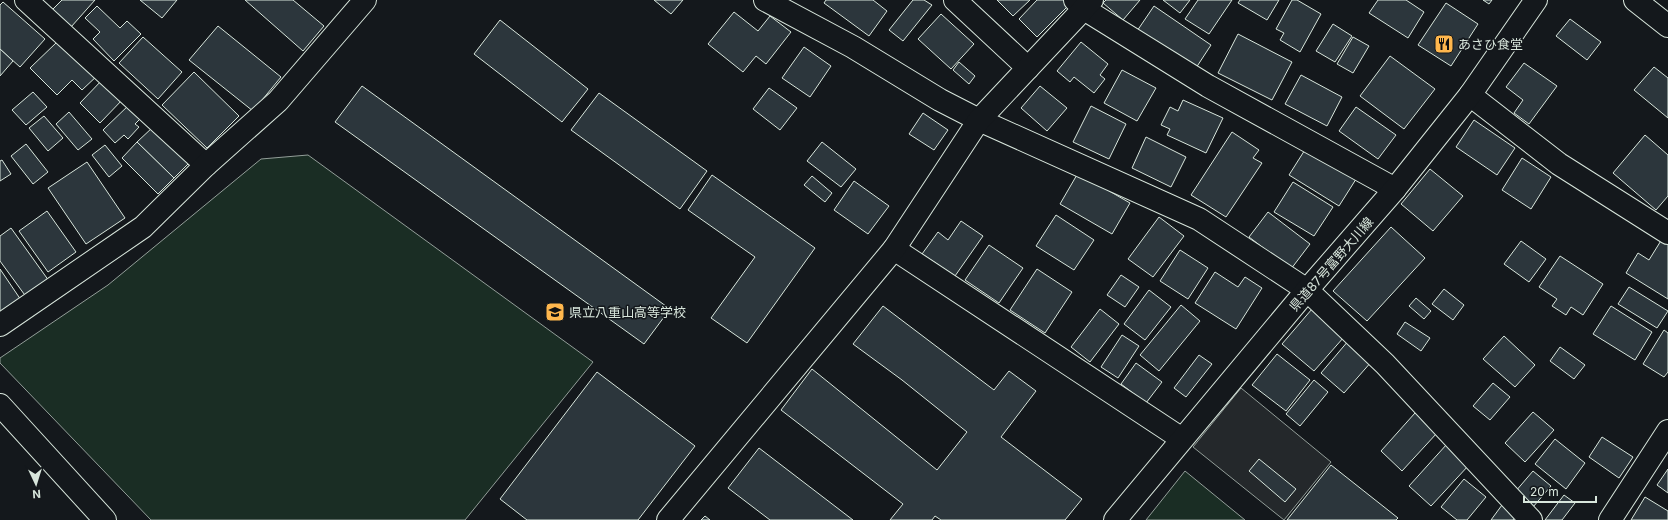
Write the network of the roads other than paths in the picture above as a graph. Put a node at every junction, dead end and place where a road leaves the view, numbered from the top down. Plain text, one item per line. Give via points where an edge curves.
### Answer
1 (26, 0) edge
2 (365, 0) edge
3 (765, 0) edge
4 (955, 0) edge
5 (1536, 0) edge
6 (1635, 0) edge
7 (1084, 3) edge
8 (1668, 26) edge
9 (1028, 68) junction
10 (1470, 96) junction
11 (978, 120) junction
12 (206, 165) junction
13 (1395, 189) junction
14 (1668, 233) edge
15 (894, 249) junction
16 (1308, 290) junction
17 (0, 325) edge
18 (0, 405) edge
19 (1668, 431) edge
20 (1182, 439) junction
21 (1613, 519) edge
22 (105, 520) edge
23 (668, 520) edge
24 (1115, 520) edge
25 (1531, 520) edge

1 - 12 street
2 - 12 street via 278,101
3 - 11 street
4 - 9 street
5 - 10 street, 県道87号富野大川線
6 - 8 street
7 - 9 street
7 - 13 street via 1208,86
9 - 11 street
10 - 13 street, 県道87号富野大川線
10 - 14 street via 1559,164
11 - 15 street
11 - 16 street via 1199,219
12 - 17 street via 143,227
13 - 16 street, 県道87号富野大川線
15 - 20 street
15 - 23 street
16 - 20 street, 県道87号富野大川線
16 - 25 street via 1385,364
18 - 22 street
19 - 21 street
20 - 24 street, 県道87号富野大川線

